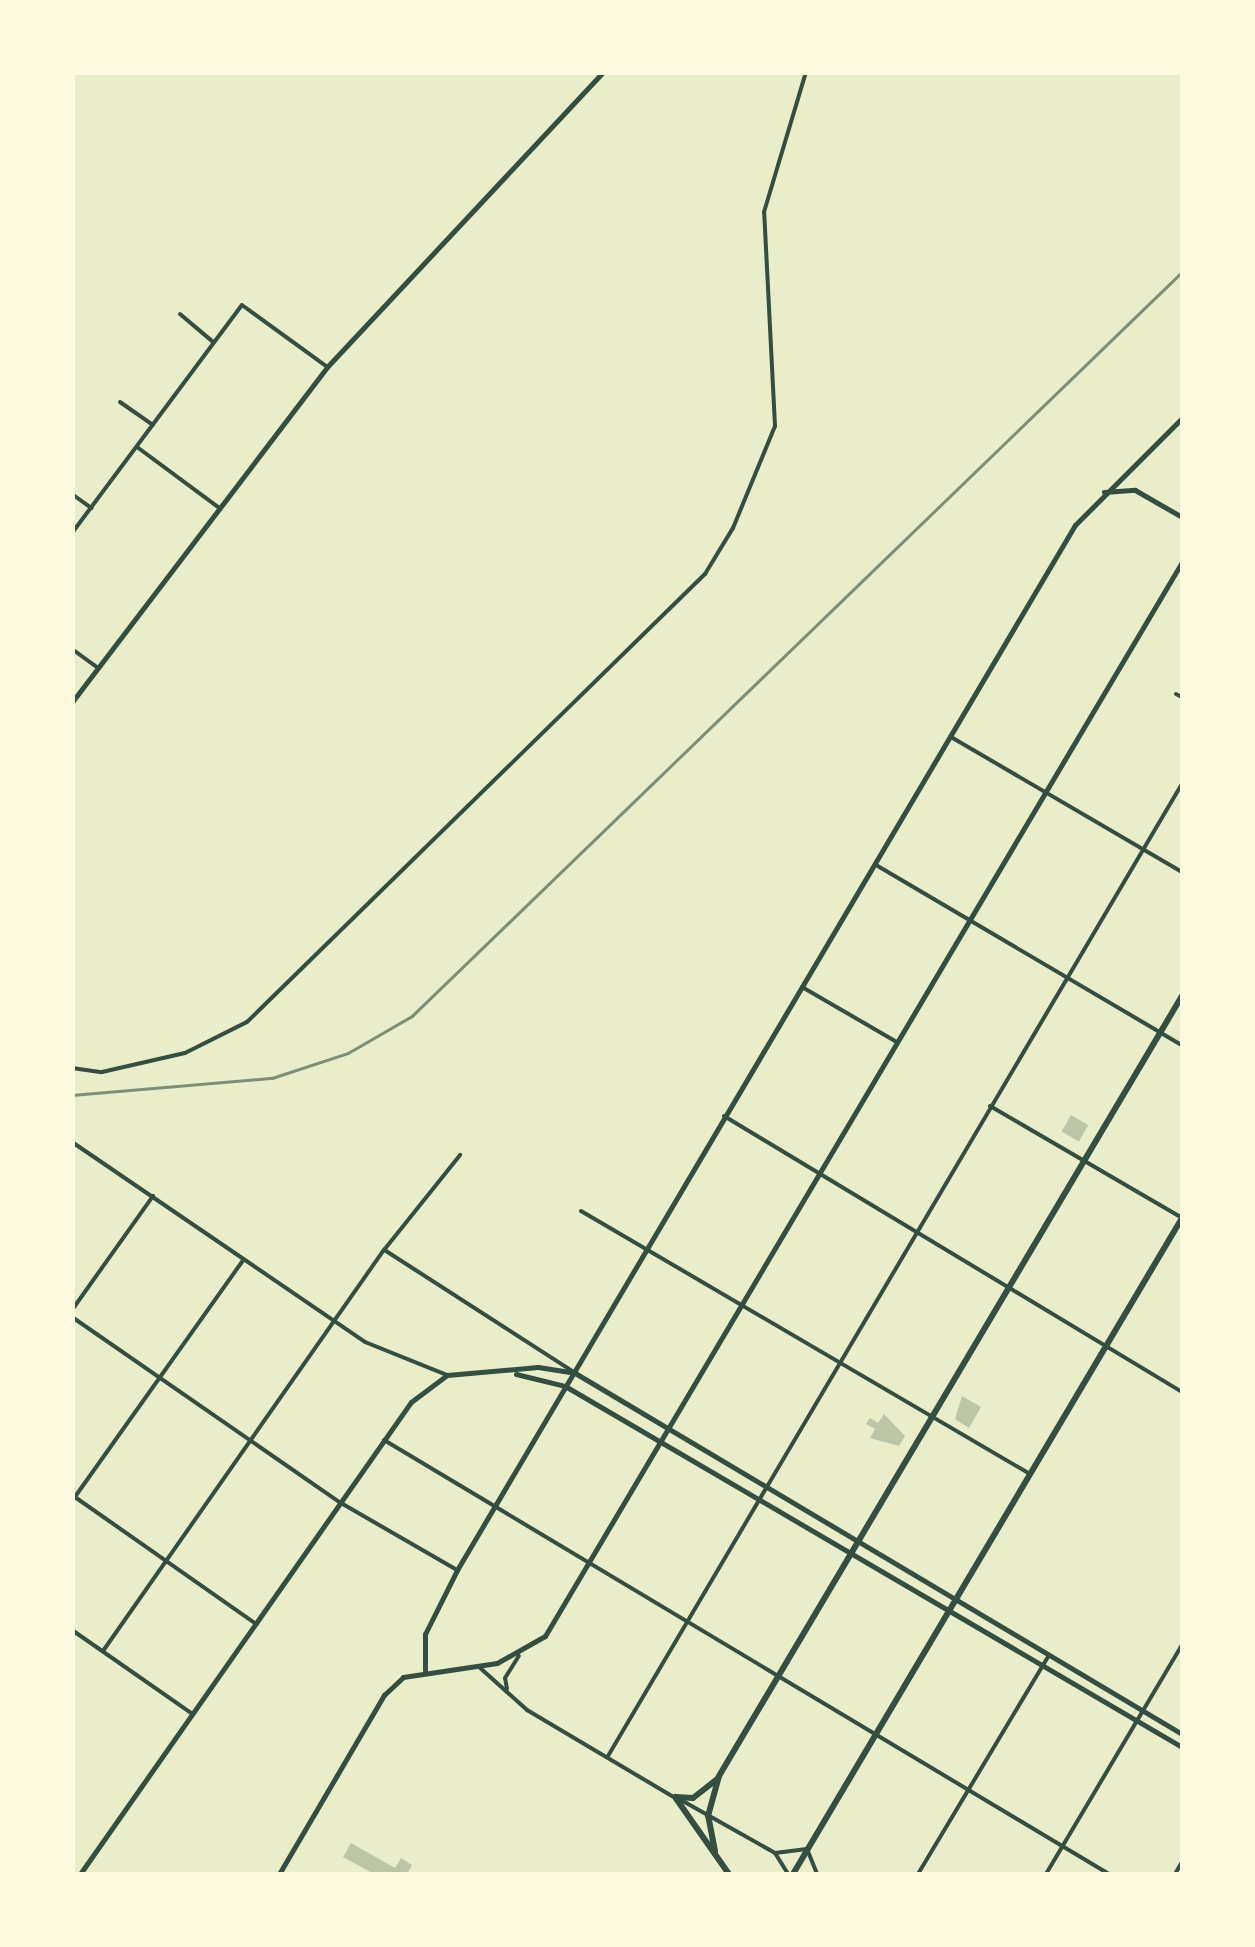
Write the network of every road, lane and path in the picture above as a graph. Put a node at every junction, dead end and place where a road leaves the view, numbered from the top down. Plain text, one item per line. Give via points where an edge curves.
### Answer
1 (603, 72) edge
2 (806, 72) edge
3 (180, 314) dead end
4 (212, 341) junction
5 (327, 366) junction
6 (120, 402) dead end
7 (1182, 418) edge
8 (153, 425) junction
9 (137, 447) junction
10 (72, 494) edge
11 (1100, 494) junction
12 (92, 508) junction
13 (220, 508) junction
14 (1182, 518) edge
15 (72, 534) edge
16 (1182, 562) edge
17 (72, 649) edge
18 (98, 668) junction
19 (1176, 694) dead end
20 (1182, 697) edge
21 (72, 702) edge
22 (951, 737) junction
23 (1182, 784) edge
24 (1046, 793) junction
25 (1143, 849) junction
26 (875, 865) junction
27 (1182, 872) edge
28 (971, 920) junction
29 (1067, 976) junction
30 (802, 987) junction
31 (1182, 996) edge
32 (1161, 1032) junction
33 (898, 1042) junction
34 (1182, 1044) edge
35 (72, 1068) edge
36 (990, 1106) junction
37 (724, 1116) junction
38 (72, 1142) edge
39 (460, 1155) dead end
40 (1085, 1162) junction
41 (821, 1173) junction
42 (153, 1196) junction
43 (581, 1212) dead end
44 (1182, 1218) edge
45 (915, 1232) junction
46 (384, 1250) junction
47 (648, 1250) junction
48 (244, 1258) junction
49 (1010, 1288) junction
50 (744, 1305) junction
51 (72, 1313) edge
52 (335, 1322) junction
53 (1107, 1347) junction
54 (838, 1362) junction
55 (508, 1372) junction
56 (575, 1373) junction
57 (448, 1376) junction
58 (159, 1378) junction
59 (566, 1386) junction
60 (1182, 1392) edge
61 (932, 1417) junction
62 (669, 1430) junction
63 (384, 1440) junction
64 (250, 1442) junction
65 (662, 1442) junction
66 (1031, 1474) junction
67 (766, 1485) junction
68 (758, 1497) junction
69 (74, 1498) edge
70 (341, 1502) junction
71 (494, 1506) junction
72 (859, 1542) junction
73 (852, 1553) junction
74 (165, 1562) junction
75 (590, 1564) junction
76 (457, 1570) junction
77 (956, 1600) junction
78 (949, 1611) junction
79 (684, 1620) junction
80 (256, 1624) junction
81 (72, 1630) edge
82 (1182, 1645) edge
83 (102, 1651) junction
84 (1049, 1655) junction
85 (519, 1656) junction
86 (478, 1666) junction
87 (1042, 1666) junction
88 (425, 1670) junction
89 (778, 1678) junction
90 (507, 1689) junction
91 (1142, 1711) junction
92 (192, 1714) junction
93 (1136, 1720) junction
94 (1182, 1734) edge
95 (875, 1735) junction
96 (1182, 1747) edge
97 (608, 1756) junction
98 (720, 1776) junction
99 (968, 1790) junction
100 (675, 1797) junction
101 (708, 1816) junction
102 (1062, 1846) junction
103 (807, 1849) junction
104 (715, 1851) junction
105 (776, 1853) junction
106 (1182, 1862) edge
107 (80, 1874) edge
108 (280, 1874) edge
109 (728, 1874) edge
110 (790, 1874) edge
111 (817, 1874) edge
112 (918, 1874) edge
113 (1046, 1874) edge
114 (1109, 1874) edge
115 (1175, 1874) edge

1 - 5 street
2 - 35 street via 764,212 775,426 733,528 706,574 247,1022 186,1053 102,1072
3 - 4 street
4 - 5 street via 242,305
4 - 8 street
5 - 13 street
6 - 8 street
7 - 11 street
8 - 9 street
9 - 12 street
9 - 13 street
10 - 12 street
11 - 14 street via 1135,490
11 - 22 street via 1075,525
12 - 15 street
13 - 18 street
16 - 24 street
17 - 18 street
18 - 21 street
19 - 20 street
22 - 24 street
22 - 26 street
23 - 25 street
24 - 25 street
24 - 28 street
25 - 27 street
25 - 29 street
26 - 28 street
26 - 30 street
28 - 29 street
28 - 33 street
29 - 32 street
29 - 36 street
30 - 33 street
30 - 37 street
31 - 32 main road
32 - 34 street
32 - 40 main road
33 - 41 street
36 - 40 street
36 - 45 street
37 - 41 street
37 - 47 street
38 - 42 street
39 - 46 street
40 - 44 street
40 - 49 main road
41 - 45 street
41 - 50 street
42 - 48 street
42 - 51 street
43 - 47 street
44 - 53 main road
45 - 49 street
45 - 54 street
46 - 52 street
46 - 56 street
47 - 50 street
47 - 56 street
48 - 52 street
48 - 58 street
49 - 53 street
49 - 61 main road
50 - 54 street
50 - 62 street
51 - 58 street
52 - 57 street via 392,1358
52 - 64 street
53 - 60 street
53 - 66 main road
54 - 61 street
54 - 67 street
55 - 56 street via 538,1367
55 - 57 street
55 - 59 street
56 - 59 street
56 - 62 street
57 - 63 street via 411,1402
58 - 64 street
58 - 69 street
59 - 65 street
59 - 71 street
61 - 66 street
61 - 72 main road
62 - 65 street
62 - 67 street
63 - 70 street
63 - 71 street
64 - 70 street
64 - 74 street
65 - 68 street
65 - 75 street
66 - 77 main road
67 - 68 street
67 - 72 street
68 - 73 street
68 - 79 street
69 - 74 street
70 - 76 street
70 - 80 street
71 - 75 street
71 - 76 street
72 - 73 main road
72 - 77 street
73 - 78 street
73 - 89 main road
74 - 80 street
74 - 83 street
75 - 79 street
75 - 85 street via 545,1636
76 - 88 street via 425,1634
77 - 78 main road
77 - 84 street
78 - 87 street
78 - 95 main road
79 - 89 street
79 - 97 street
80 - 92 street
81 - 83 street
82 - 91 street
83 - 92 street
84 - 87 street
84 - 91 street
85 - 86 street
85 - 90 street via 505,1678
86 - 88 street
86 - 90 street
87 - 93 street
87 - 99 street
88 - 108 street via 402,1677 384,1696
89 - 95 street
89 - 98 main road
90 - 97 street via 528,1710
91 - 93 street
91 - 94 street
92 - 107 street
93 - 96 street
93 - 102 street
95 - 99 street
95 - 103 main road
97 - 100 street
98 - 100 main road via 701,1794
98 - 101 main road
99 - 102 street
99 - 112 street
100 - 101 street
100 - 104 main road
101 - 104 main road
101 - 105 street
102 - 113 street
102 - 114 street
103 - 105 street
103 - 110 main road
103 - 111 street
104 - 109 main road
105 - 110 street
106 - 115 street

